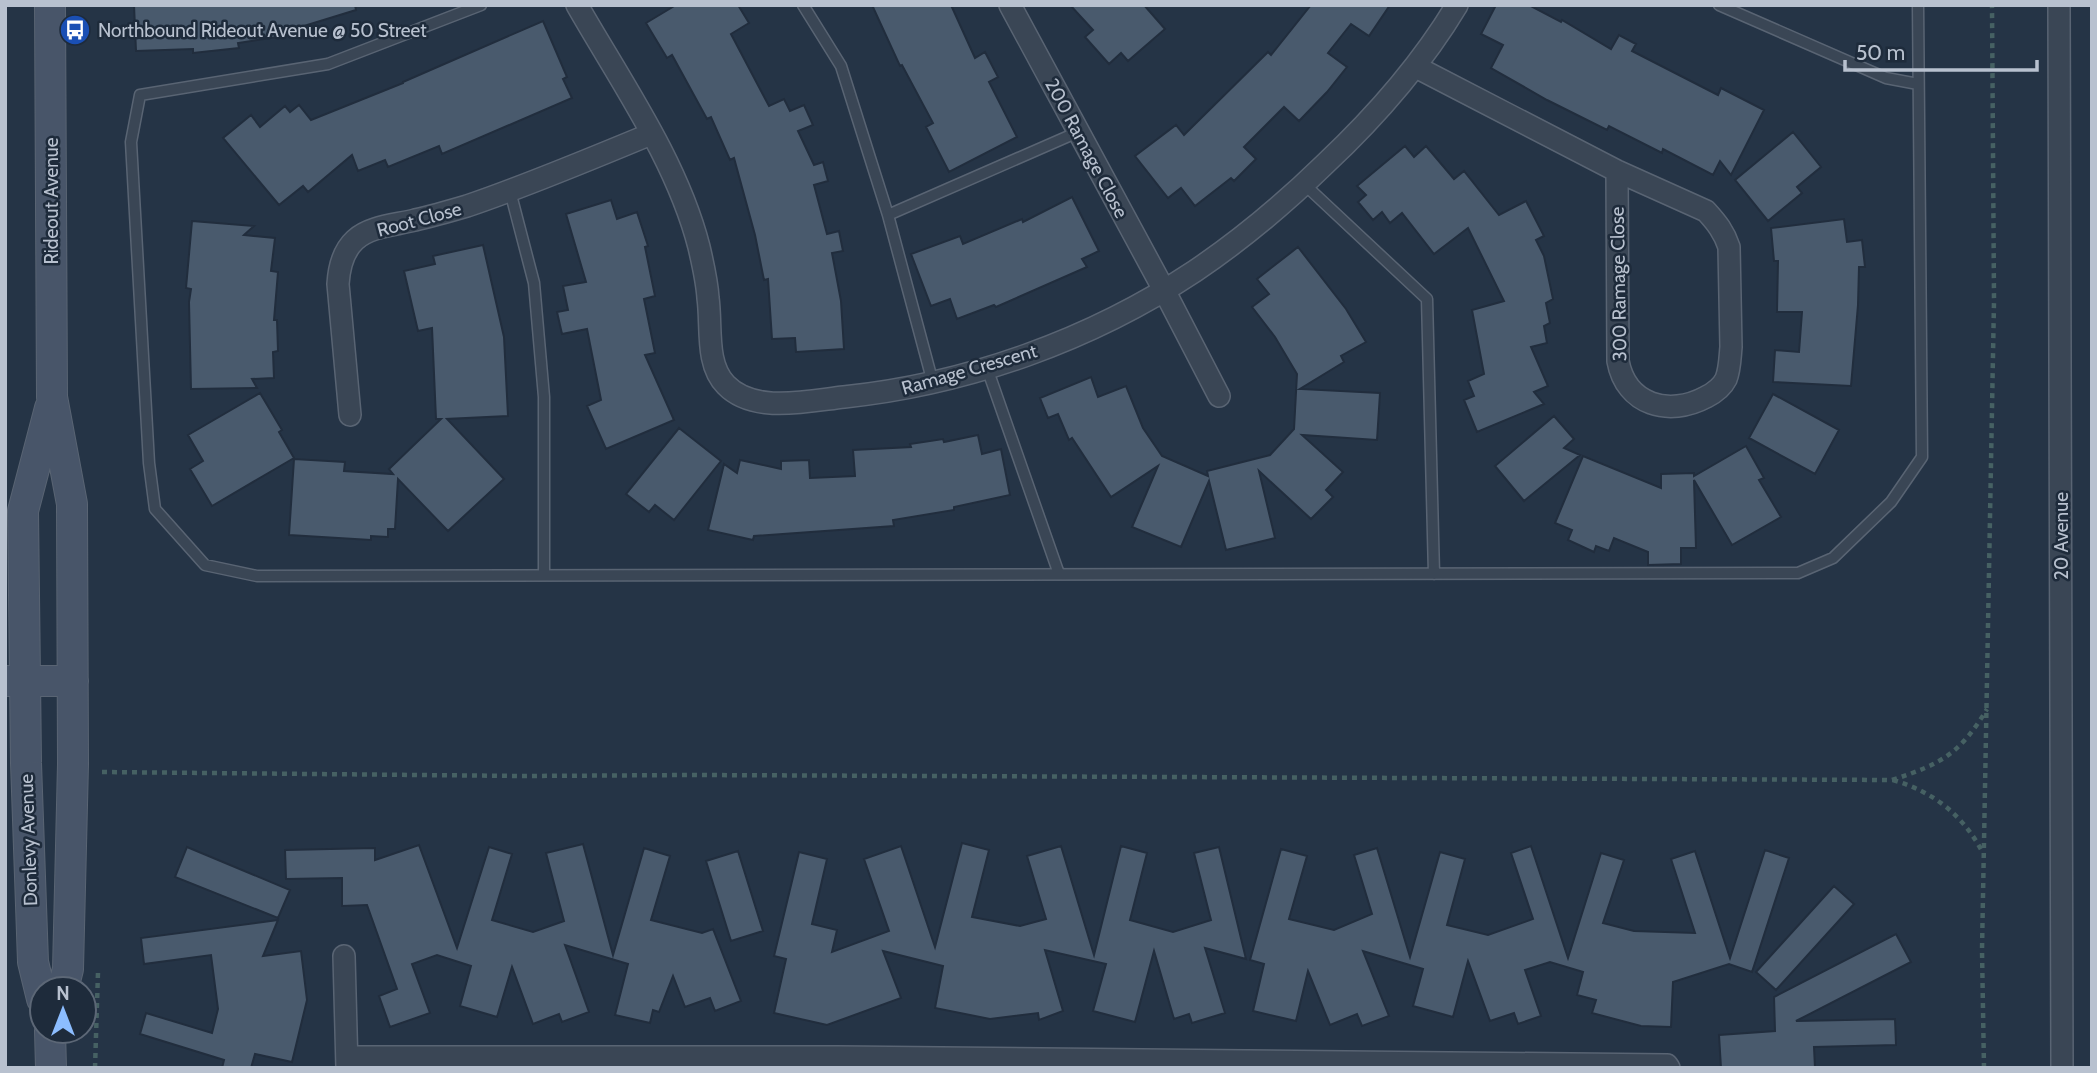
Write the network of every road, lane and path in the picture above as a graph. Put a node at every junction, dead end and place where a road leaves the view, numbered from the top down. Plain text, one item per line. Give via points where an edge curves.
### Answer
1 (50, 5) edge
2 (481, 5) edge
3 (577, 5) edge
4 (803, 5) edge
5 (1010, 5) edge
6 (1457, 5) edge
7 (1719, 5) edge
8 (1918, 5) edge
9 (1992, 5) edge
10 (2059, 5) edge
11 (1416, 66) junction
12 (1918, 84) junction
13 (1078, 132) junction
14 (651, 134) junction
15 (1617, 172) junction
16 (1304, 184) junction
17 (510, 191) junction
18 (888, 215) junction
19 (1164, 290) junction
20 (988, 368) junction
21 (933, 383) junction
22 (1219, 396) dead end
23 (52, 397) junction
24 (350, 415) dead end
25 (1434, 573) junction
26 (1059, 574) junction
27 (544, 575) junction
28 (16, 681) edge
29 (73, 681) junction
30 (1987, 709) junction
31 (16, 726) edge
32 (73, 726) junction
33 (102, 772) dead end
34 (1892, 779) junction
35 (1984, 855) junction
36 (344, 956) dead end
37 (36, 975) edge
38 (66, 975) edge
39 (51, 1045) edge
40 (347, 1062) edge
41 (839, 1063) edge
42 (1268, 1064) edge
43 (51, 1068) edge
44 (1669, 1068) edge
45 (1984, 1068) edge
46 (2062, 1068) edge

1 - 23 street, Rideout Avenue
2 - 27 lane via 328,64 139,95 131,142 149,463 155,509 205,565 257,576
3 - 14 street, Ramage Crescent
4 - 18 lane via 841,66
5 - 13 street, 200 Ramage Close
6 - 11 street, Ramage Crescent
7 - 12 lane via 1886,78
8 - 12 lane
9 - 30 path via 1994,301
10 - 46 street, 20 Avenue
11 - 15 street, 300 Ramage Close
11 - 16 street, Ramage Crescent via 1383,106
12 - 25 lane via 1922,457 1891,502 1833,558 1798,573
13 - 18 lane
13 - 19 street, 200 Ramage Close
14 - 17 street, Root Close
14 - 21 street, Ramage Crescent via 693,224 706,279 713,362 725,384 749,400 766,403
15 - 15 street, 300 Ramage Close via 1620,375 1637,397 1651,404 1687,405 1717,390 1725,380 1731,347 1729,247 1706,211
16 - 19 street, Ramage Crescent via 1225,249
16 - 25 lane via 1427,299
17 - 24 street, Root Close via 372,231 354,241 341,262 338,284
17 - 27 lane via 534,283 544,397
18 - 21 lane
19 - 20 street, Ramage Crescent via 1055,344
19 - 22 street, 200 Ramage Close
20 - 21 street, Ramage Crescent
20 - 26 lane
23 - 28 street, Rideout Avenue via 23,511
23 - 29 street, Rideout Avenue via 72,504
25 - 26 lane
26 - 27 lane
28 - 29 street
28 - 31 street, Donlevy Avenue
29 - 32 street, Donlevy Avenue
30 - 34 path via 1971,736 1946,757
30 - 35 path
31 - 32 street
31 - 37 street, Donlevy Avenue via 26,763
32 - 38 street, Donlevy Avenue
33 - 34 path
34 - 35 path via 1946,805 1970,829
35 - 45 path
36 - 40 street
39 - 43 street
40 - 41 street
41 - 42 street
42 - 44 street

